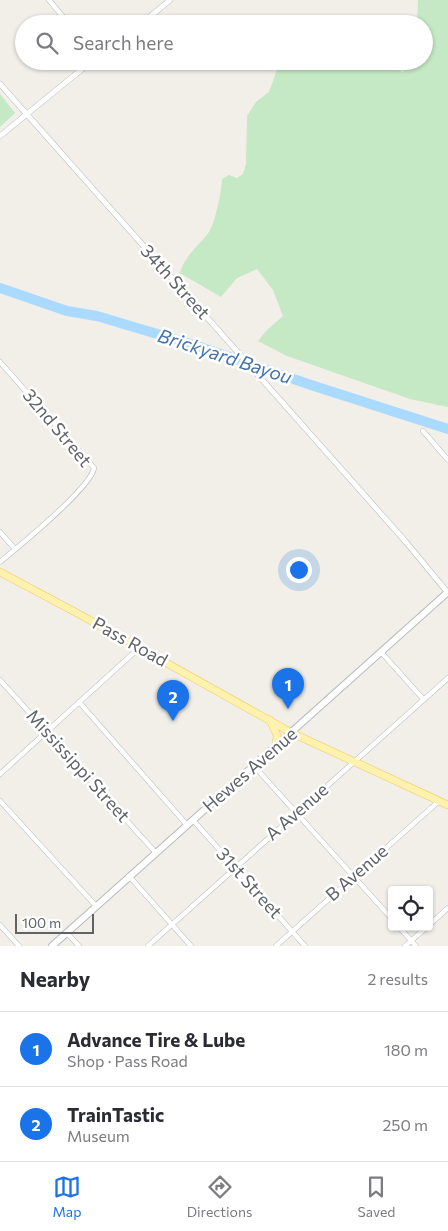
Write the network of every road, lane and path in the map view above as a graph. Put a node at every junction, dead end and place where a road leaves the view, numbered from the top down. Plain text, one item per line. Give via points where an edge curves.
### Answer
1 (49, 0) edge
2 (170, 0) edge
3 (62, 15) edge
4 (152, 15) edge
5 (81, 70) edge
6 (0, 84) edge
7 (26, 114) junction
8 (0, 136) edge
9 (0, 362) edge
10 (423, 431) dead end
11 (448, 460) edge
12 (0, 532) edge
13 (15, 549) junction
14 (0, 562) edge
15 (0, 572) edge
16 (448, 593) edge
17 (139, 648) junction
18 (381, 652) junction
19 (448, 678) edge
20 (0, 680) edge
21 (424, 700) junction
22 (79, 702) junction
23 (269, 720) junction
24 (46, 731) junction
25 (292, 733) junction
26 (276, 747) junction
27 (354, 762) junction
28 (254, 766) junction
29 (0, 774) edge
30 (0, 801) edge
31 (439, 801) junction
32 (448, 805) edge
33 (297, 812) junction
34 (193, 820) junction
35 (187, 825) junction
36 (156, 853) junction
37 (235, 867) junction
38 (130, 876) junction
39 (354, 876) junction
40 (96, 906) junction
41 (448, 908) edge
42 (388, 914) edge
43 (433, 922) edge
44 (0, 925) edge
45 (171, 925) junction
46 (292, 931) junction
47 (402, 931) edge
48 (422, 931) edge
49 (67, 933) junction
50 (411, 941) junction
51 (19, 946) edge
52 (52, 946) edge
53 (79, 946) edge
54 (148, 946) edge
55 (190, 946) edge
56 (276, 946) edge
57 (305, 946) edge
58 (405, 946) edge
59 (416, 946) edge

1 - 3 street
2 - 4 street
5 - 7 street
6 - 7 street, 34th Street
7 - 8 street
7 - 16 street, 34th Street
9 - 13 street, 32nd Street via 94,468 70,499
10 - 11 street
12 - 13 street
13 - 14 street
15 - 17 main road, Pass Road
16 - 18 main road, Hewes Avenue
17 - 22 street
17 - 23 main road, Pass Road
18 - 21 street
18 - 25 main road, Hewes Avenue
19 - 21 street, A Avenue
20 - 24 street, Mississippi Street
21 - 27 street, A Avenue
22 - 24 street
22 - 35 street
23 - 25 main road, Pass Road
23 - 26 main road via 277,735
24 - 29 street
24 - 36 street, Mississippi Street
25 - 26 main road, Hewes Avenue
25 - 27 main road, Pass Road
26 - 28 main road, Hewes Avenue
27 - 31 main road, Pass Road
27 - 33 street, A Avenue
28 - 33 street
28 - 34 main road, Hewes Avenue
30 - 40 street
31 - 32 main road, Pass Road
31 - 39 street, B Avenue
33 - 37 street, A Avenue
33 - 39 street
34 - 35 main road, Hewes Avenue
34 - 37 street, 31st Street
35 - 36 main road, Hewes Avenue
36 - 38 main road, Hewes Avenue
37 - 45 street, A Avenue
37 - 46 street, 31st Street
38 - 40 main road, Hewes Avenue
38 - 45 street
39 - 42 street
39 - 46 street, B Avenue
40 - 49 main road, Hewes Avenue
41 - 43 street
44 - 51 street
45 - 54 street, A Avenue
45 - 55 street
46 - 56 street, B Avenue
46 - 57 street, 31st Street
47 - 50 street
48 - 50 street
49 - 52 main road, Hewes Avenue
49 - 53 street
50 - 58 street
50 - 59 street

